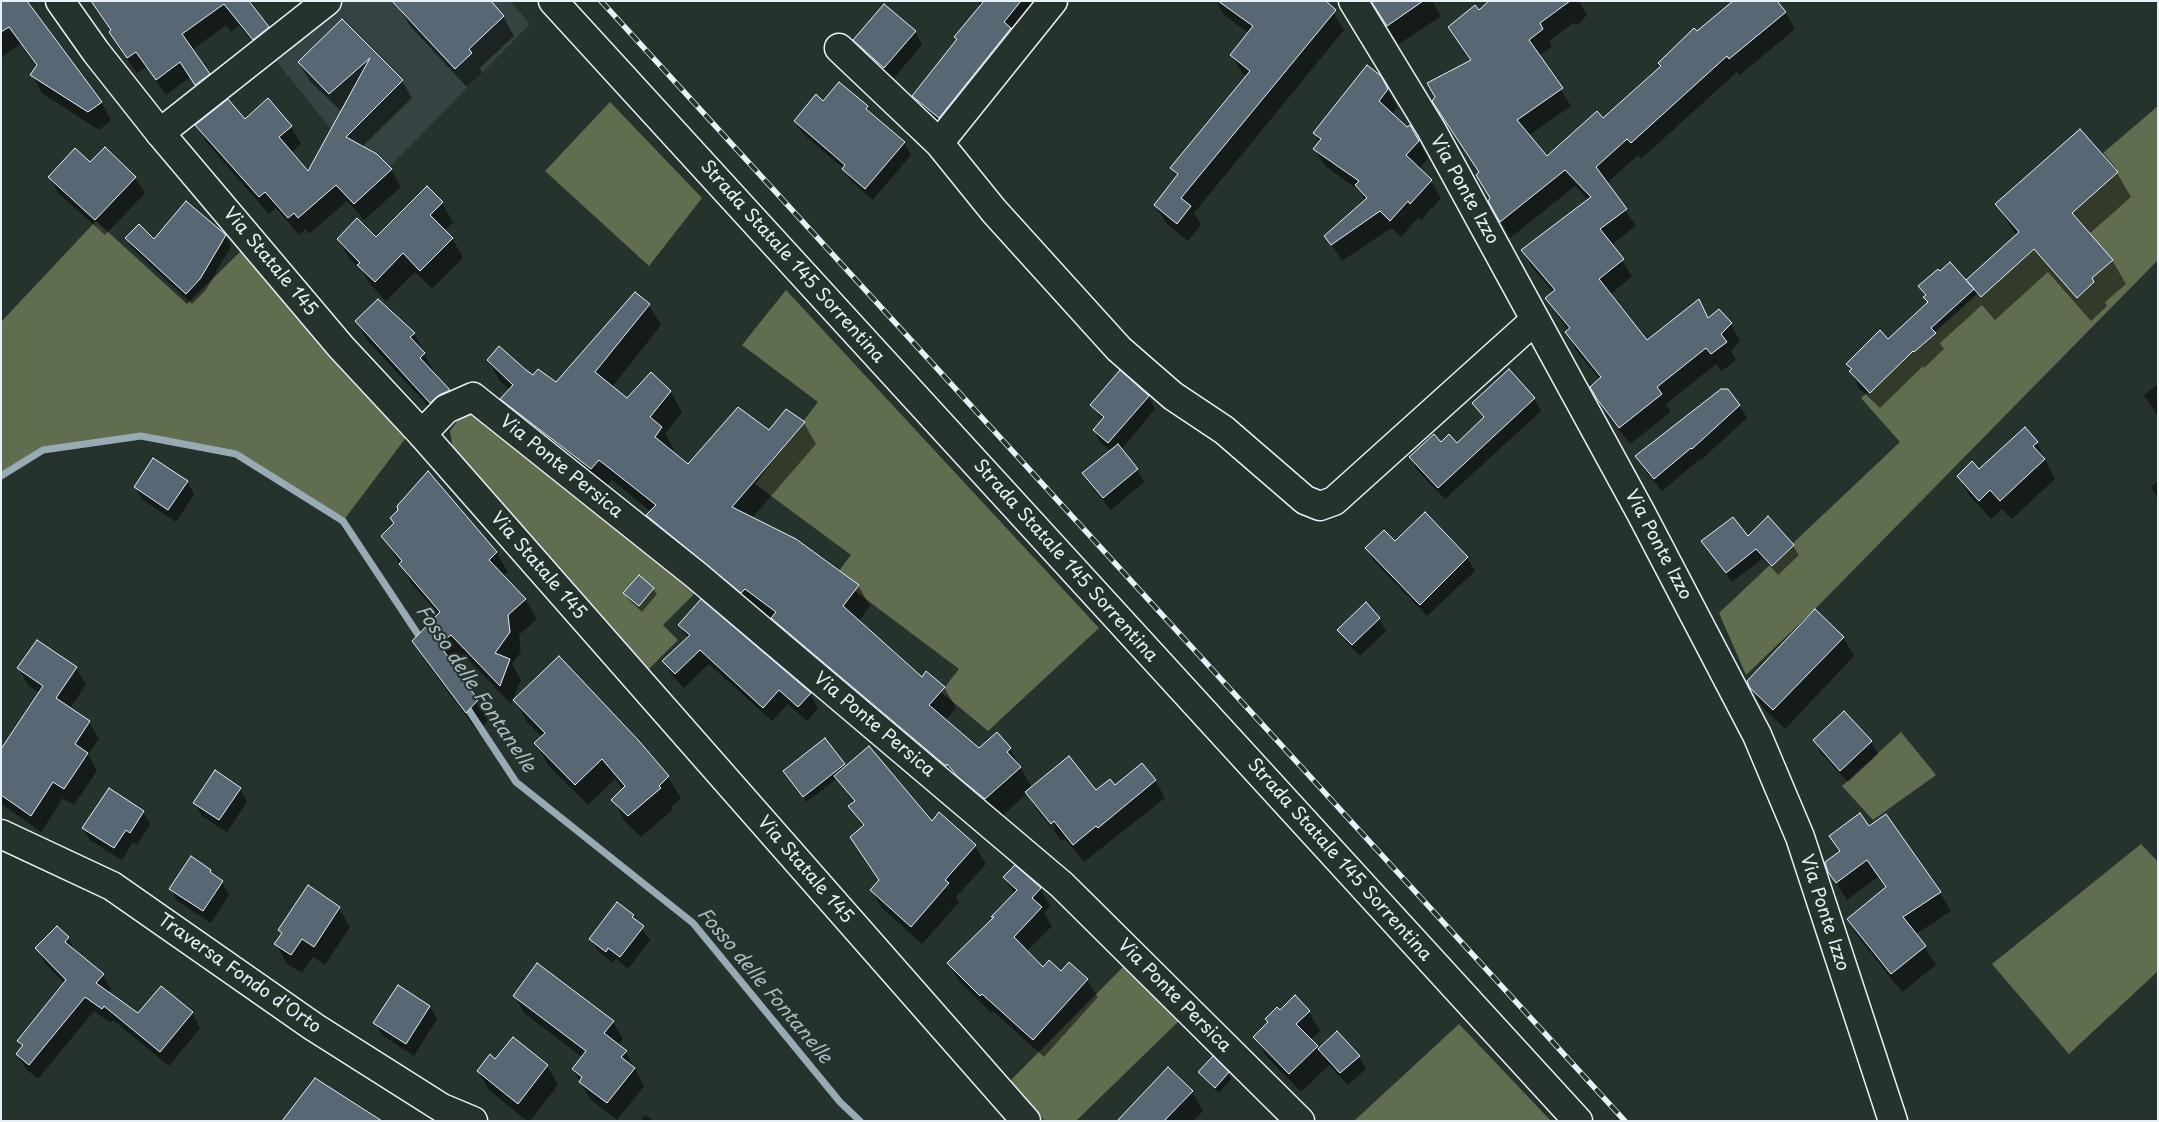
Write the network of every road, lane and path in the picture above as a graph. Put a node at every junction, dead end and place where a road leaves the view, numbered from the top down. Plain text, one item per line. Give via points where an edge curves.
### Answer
1 (60, 1) edge
2 (327, 1) edge
3 (553, 1) edge
4 (1053, 1) edge
5 (1353, 1) edge
6 (839, 48) dead end
7 (160, 133) junction
8 (939, 143) junction
9 (1535, 320) junction
10 (422, 434) junction
11 (1, 834) edge
12 (473, 1121) edge
13 (1026, 1121) edge
14 (1300, 1121) edge
15 (1578, 1121) edge
16 (1893, 1121) edge

1 - 7 main road, Via Statale 145
2 - 7 main road
3 - 15 main road, Strada Statale 145 Sorrentina
4 - 8 main road
5 - 9 main road, Via Ponte Izzo via 1430,129
6 - 8 main road
7 - 10 main road, Via Statale 145 via 342,347
8 - 9 main road via 994,211 1118,349 1173,396 1224,430 1305,500 1320,506 1334,502
9 - 16 main road, Via Ponte Izzo via 1757,735 1800,837
10 - 13 main road, Via Statale 145
10 - 14 main road, Via Ponte Persica via 446,409 473,398 481,404 696,575 1062,885
11 - 12 main road, Traversa Fondo d'Orto via 112,886 314,1027 442,1108

